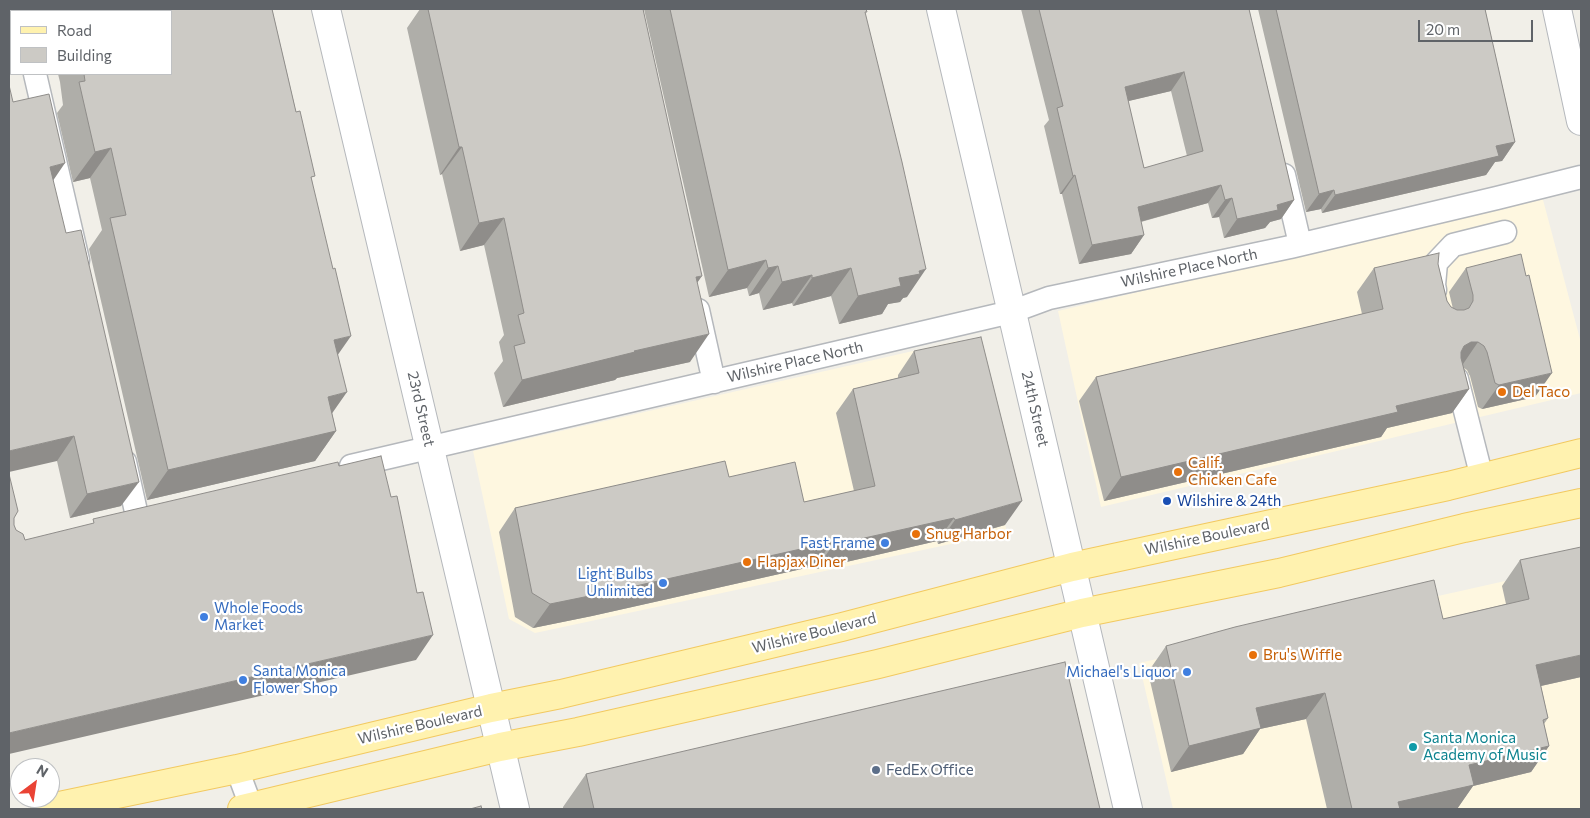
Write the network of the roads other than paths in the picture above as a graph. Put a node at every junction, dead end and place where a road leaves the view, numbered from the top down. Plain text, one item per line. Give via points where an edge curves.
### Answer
1 (326, 9) edge
2 (941, 9) edge
3 (1557, 9) edge
4 (35, 75) edge
5 (1581, 121) edge
6 (1280, 159) edge
7 (1581, 177) edge
8 (1506, 232) dead end
9 (1300, 244) junction
10 (82, 276) edge
11 (692, 286) edge
12 (1011, 312) junction
13 (1441, 313) edge
14 (1457, 379) edge
15 (714, 382) junction
16 (120, 439) edge
17 (430, 448) junction
18 (1581, 453) edge
19 (334, 470) edge
20 (1482, 478) junction
21 (1581, 503) edge
22 (138, 516) edge
23 (1072, 567) junction
24 (1082, 613) junction
25 (491, 708) junction
26 (500, 747) junction
27 (237, 769) junction
28 (46, 809) edge
29 (248, 809) edge
30 (515, 809) edge
31 (1128, 809) edge

1 - 17 street, 23rd Street
2 - 12 street, 24th Street
3 - 5 street
4 - 10 lane
6 - 9 lane
7 - 9 lane, Wilshire Place North
8 - 13 lane via 1453,245 1436,263 1434,285
9 - 12 lane, Wilshire Place North via 1049,298
11 - 15 lane
12 - 15 lane, Wilshire Place North
12 - 23 street, 24th Street
14 - 20 lane
15 - 17 lane, Wilshire Place North
16 - 22 lane
17 - 19 lane, Wilshire Place North
17 - 25 street, 23rd Street
18 - 20 main road, Wilshire Boulevard
20 - 23 main road, Wilshire Boulevard
21 - 24 main road via 1279,573
23 - 24 street, 24th Street
23 - 25 main road, Wilshire Boulevard via 842,627
24 - 26 main road via 878,664
24 - 31 street, 24th Street
25 - 26 street, 23rd Street
25 - 27 main road, Wilshire Boulevard
26 - 29 main road
26 - 30 street, 23rd Street
27 - 28 main road, Wilshire Boulevard
27 - 29 lane

